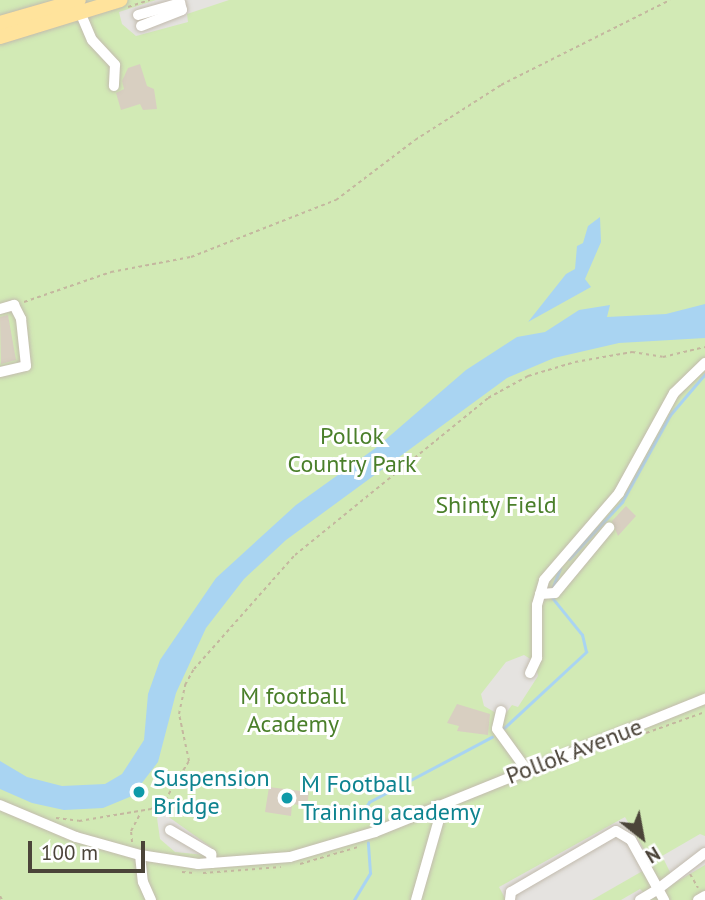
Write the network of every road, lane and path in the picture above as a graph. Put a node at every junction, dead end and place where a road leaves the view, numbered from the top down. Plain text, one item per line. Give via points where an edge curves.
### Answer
1 (120, 0) edge
2 (670, 0) edge
3 (183, 1) edge
4 (78, 4) edge
5 (140, 21) dead end
6 (0, 23) edge
7 (0, 37) edge
8 (114, 86) dead end
9 (14, 305) junction
10 (0, 309) edge
11 (705, 347) edge
12 (705, 363) edge
13 (0, 372) edge
14 (609, 528) dead end
15 (540, 594) junction
16 (530, 673) dead end
17 (705, 699) edge
18 (501, 710) dead end
19 (526, 769) junction
20 (0, 805) edge
21 (438, 805) junction
22 (142, 811) junction
23 (49, 816) dead end
24 (170, 830) dead end
25 (705, 853) edge
26 (140, 855) junction
27 (212, 863) junction
28 (685, 864) junction
29 (658, 890) junction
30 (0, 896) edge
31 (702, 898) edge
32 (2, 900) edge
33 (151, 900) edge
34 (416, 900) edge
35 (510, 900) edge
36 (640, 900) edge
37 (664, 900) edge

1 - 4 main road
2 - 9 path via 501,85 415,140 373,176 305,214 191,257 111,272
3 - 5 street
4 - 6 main road
4 - 7 main road
4 - 8 street via 92,40 116,65
9 - 10 street
9 - 13 street via 21,318 26,366
11 - 22 path via 663,357 632,352 601,356 528,376 488,398 314,539 265,584 194,669 185,685 179,715 189,761 165,800
12 - 15 street via 674,393 618,493 550,570
14 - 15 street via 555,593
15 - 16 street via 537,658
17 - 19 street, Pollok Avenue
18 - 19 street via 497,729
19 - 21 street, Pollok Avenue
20 - 26 street, Pollok Avenue via 76,837
21 - 27 street, Pollok Avenue via 374,832 290,857
21 - 34 street via 440,816
22 - 23 path via 79,821
22 - 26 path via 131,831 132,844
24 - 27 street via 211,854
25 - 28 street
26 - 27 street, Pollok Avenue
26 - 33 street
28 - 29 street via 675,879
28 - 31 path
29 - 35 street via 631,840 616,831 511,892
29 - 36 street
29 - 37 street
30 - 32 path

